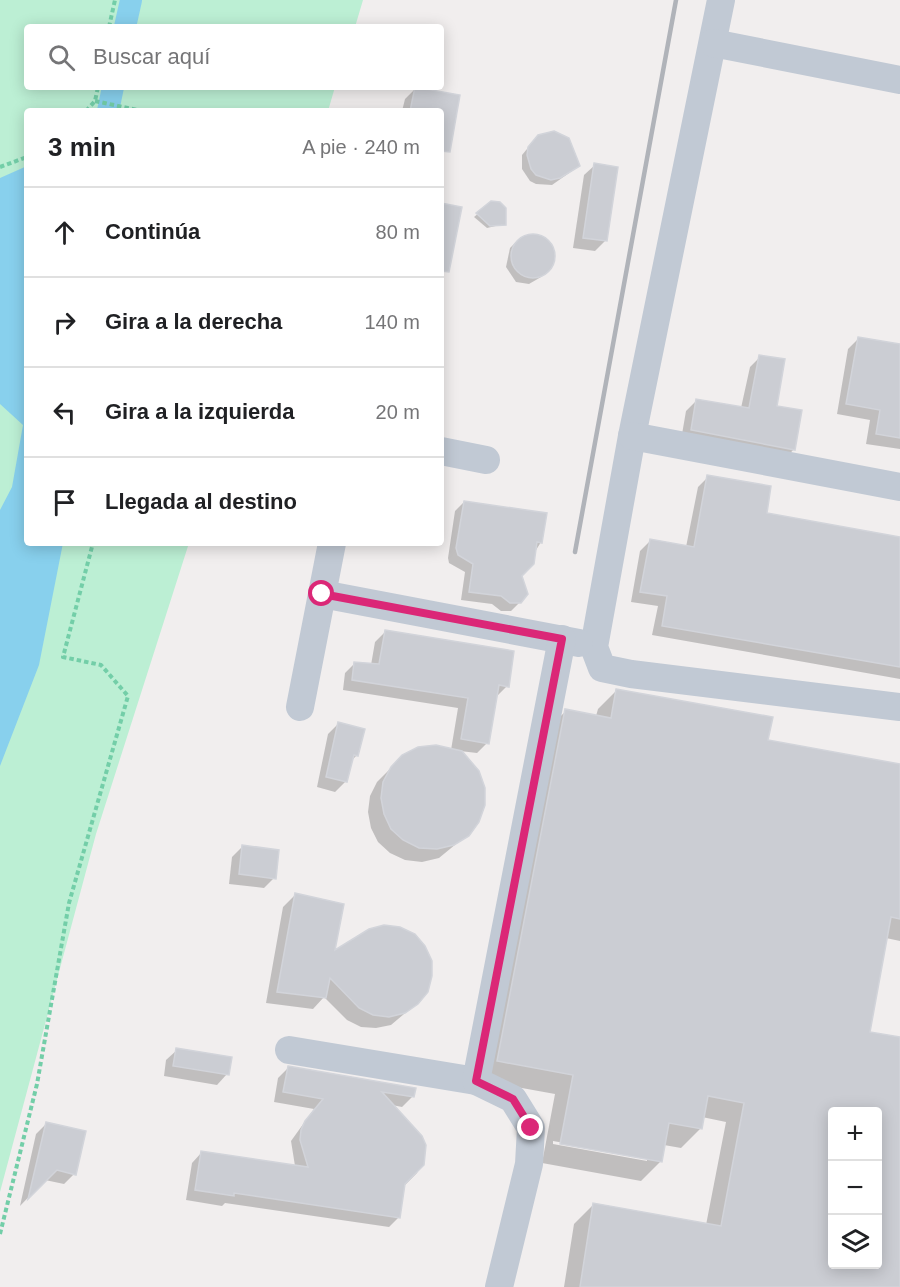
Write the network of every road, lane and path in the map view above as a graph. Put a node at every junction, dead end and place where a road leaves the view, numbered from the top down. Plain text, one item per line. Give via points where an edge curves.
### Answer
1 (115, 0) edge
2 (721, 0) edge
3 (111, 24) edge
4 (713, 43) junction
5 (900, 80) edge
6 (98, 90) edge
7 (96, 101) junction
8 (89, 108) edge
9 (134, 108) edge
10 (24, 158) edge
11 (0, 167) edge
12 (632, 436) junction
13 (444, 452) edge
14 (486, 460) dead end
15 (900, 487) edge
16 (92, 546) edge
17 (331, 546) edge
18 (322, 594) junction
19 (562, 639) junction
20 (594, 647) junction
21 (300, 707) dead end
22 (900, 707) edge
23 (289, 1050) dead end
24 (476, 1081) junction
25 (0, 1234) edge
26 (499, 1287) edge

1 - 3 path
2 - 4 lane
4 - 5 lane
4 - 12 lane
6 - 7 path
7 - 8 path
7 - 9 path
10 - 11 path
12 - 15 lane
12 - 20 lane
13 - 14 lane
16 - 25 path via 63,657 101,664 128,696 69,903 37,1084
17 - 18 lane
18 - 19 lane
18 - 21 lane
19 - 20 lane
19 - 24 lane
20 - 22 lane via 602,668 631,674
23 - 24 lane
24 - 26 lane via 513,1099 531,1128 529,1164

